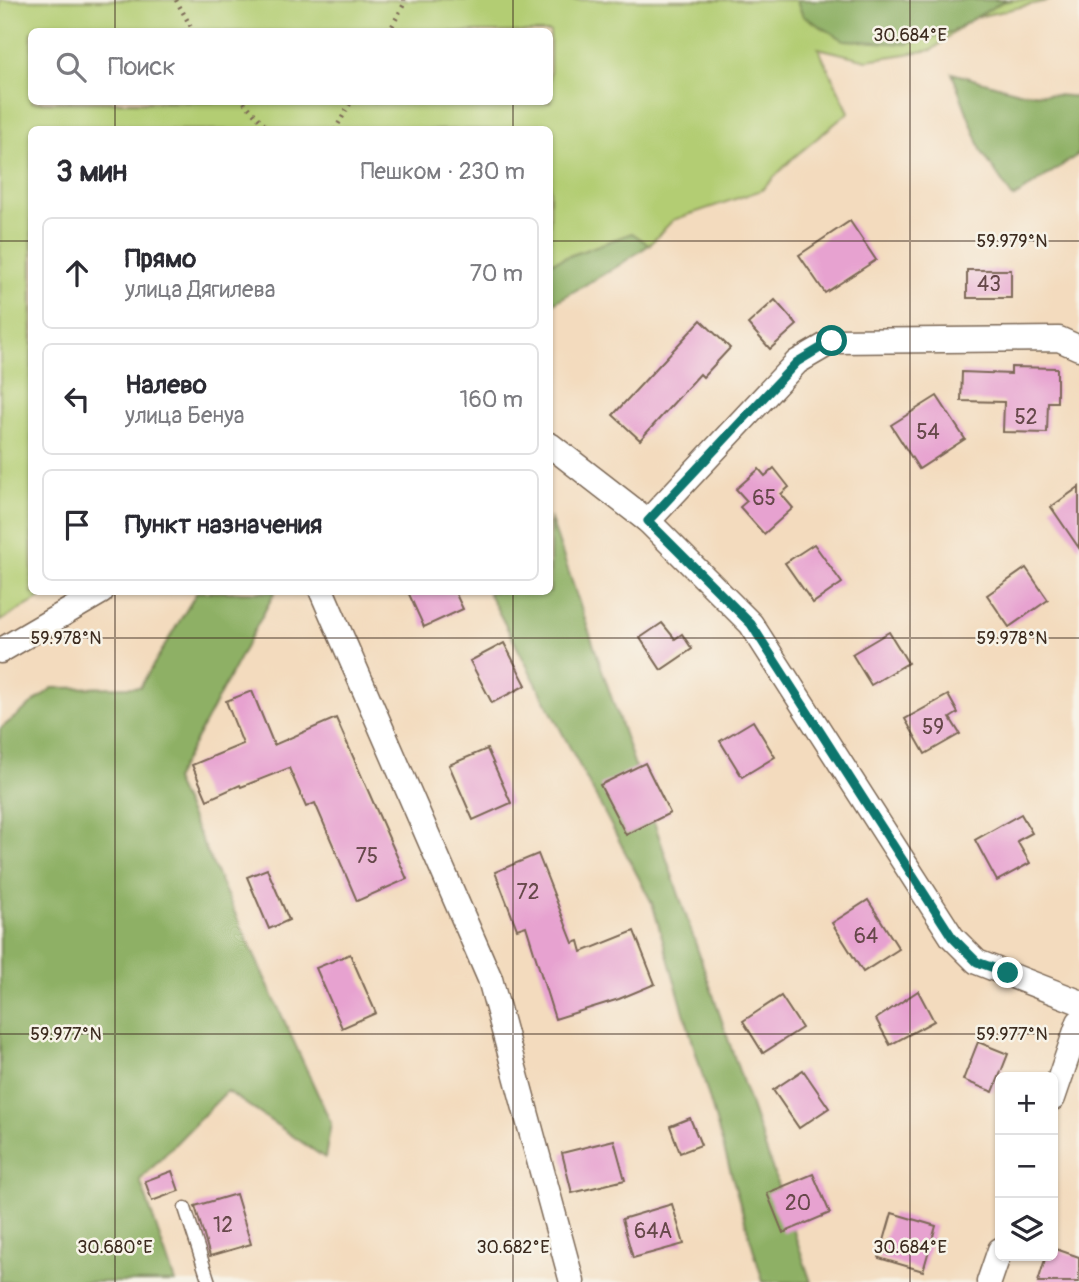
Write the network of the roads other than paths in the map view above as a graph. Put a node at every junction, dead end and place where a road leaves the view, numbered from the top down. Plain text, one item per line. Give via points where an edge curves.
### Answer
1 (1079, 348) edge
2 (553, 447) edge
3 (648, 521) junction
4 (96, 595) edge
5 (323, 595) edge
6 (0, 651) edge
7 (1079, 1002) edge
8 (1079, 1022) edge
9 (1058, 1083) edge
10 (185, 1208) dead end
11 (996, 1261) edge
12 (209, 1282) edge
13 (572, 1282) edge
14 (989, 1282) edge

1 - 3 street via 1059,340 832,341 797,362
2 - 3 street
3 - 7 street via 751,624 952,937 977,962
4 - 6 street
5 - 13 street via 490,979
8 - 9 street
10 - 12 lane
11 - 14 street

